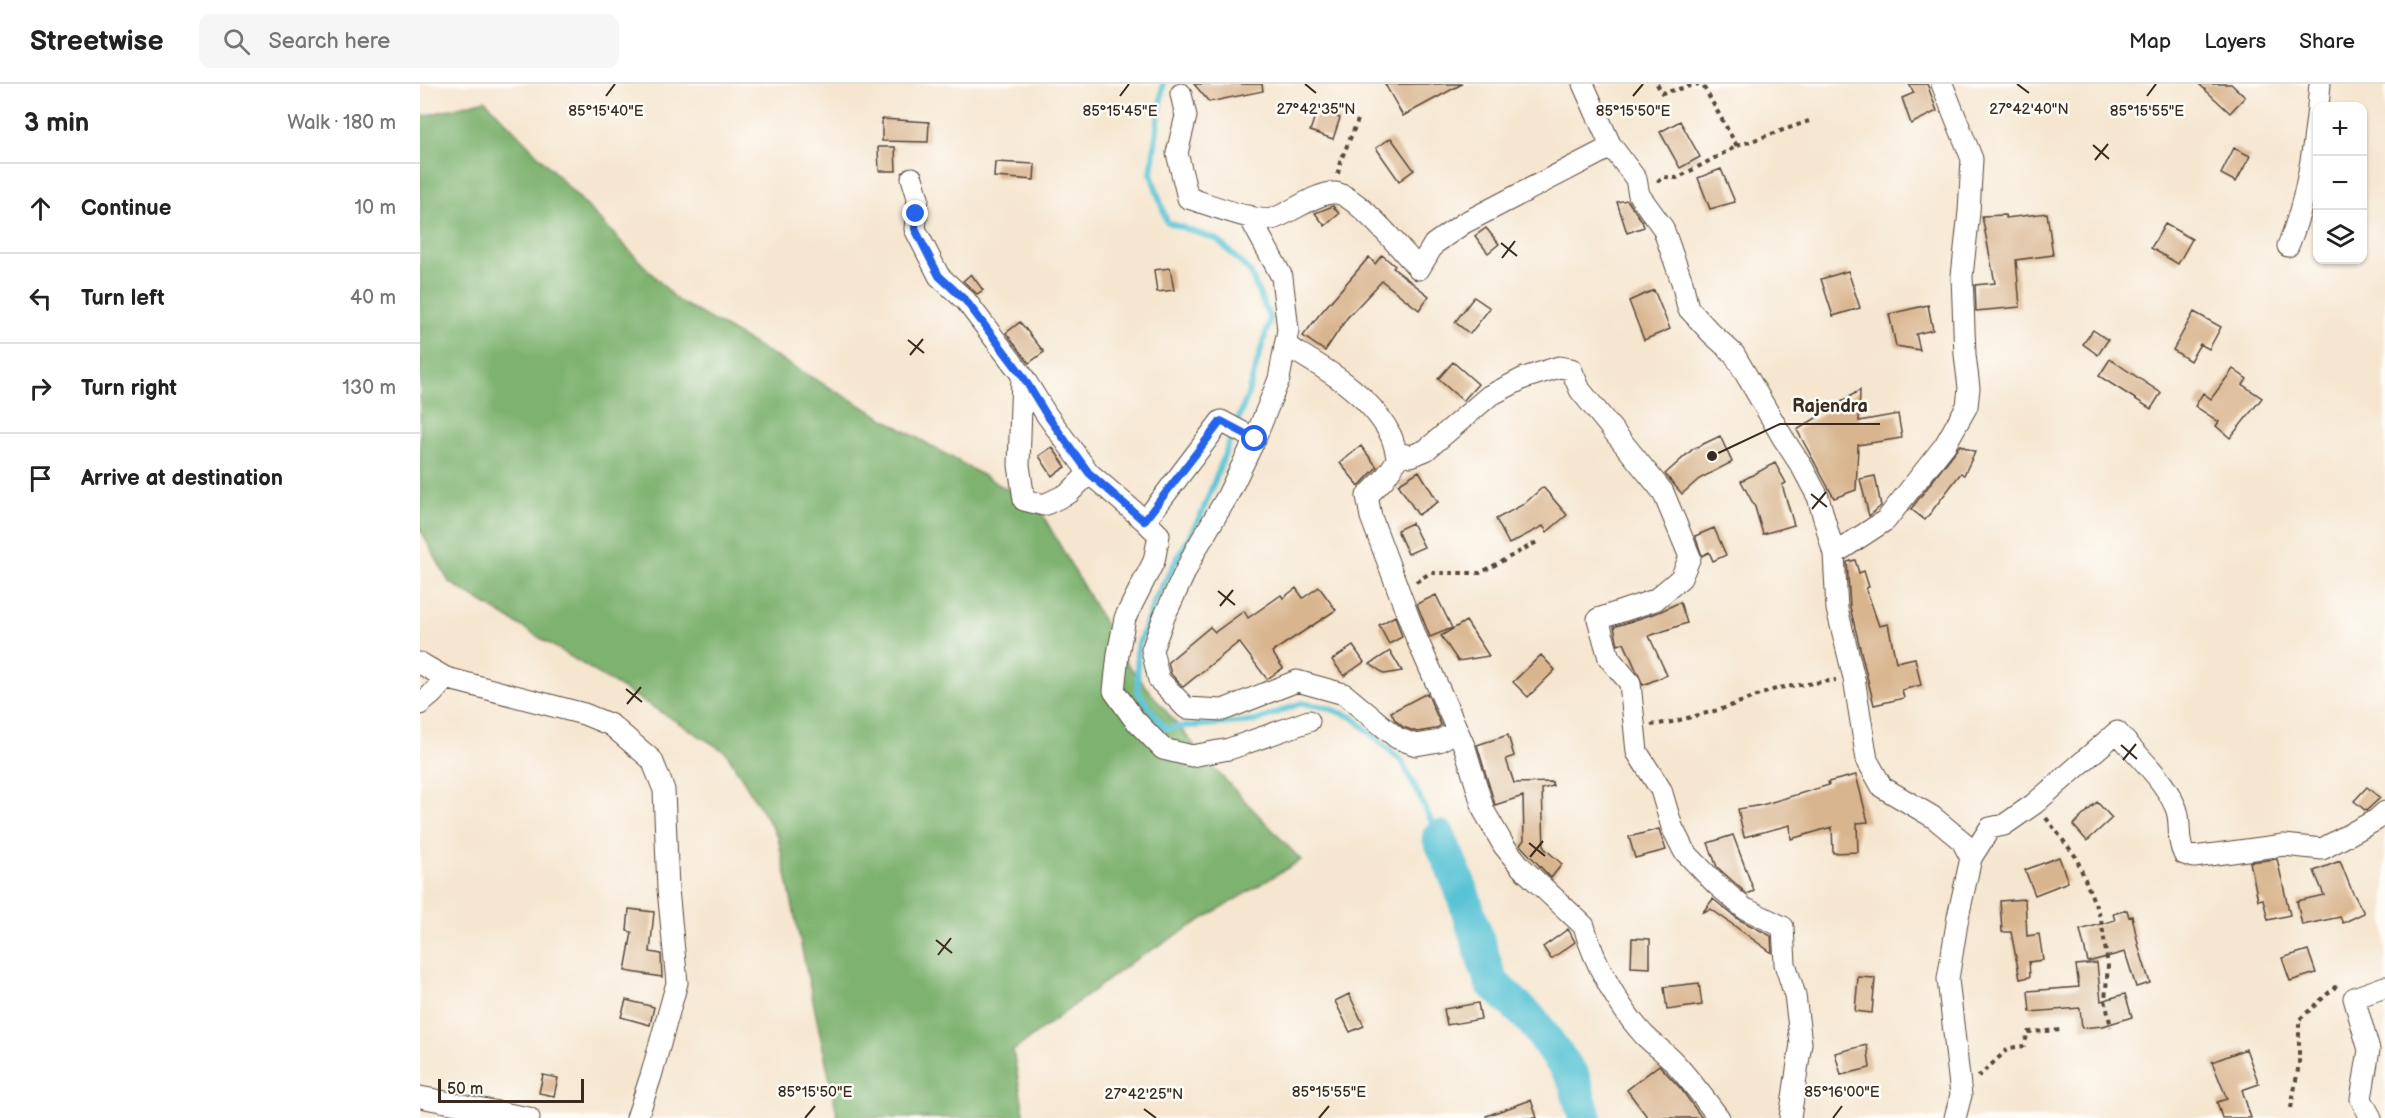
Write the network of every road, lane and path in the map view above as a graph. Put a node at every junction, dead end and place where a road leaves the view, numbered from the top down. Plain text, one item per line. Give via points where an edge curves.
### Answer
1 (1583, 84) edge
2 (1657, 84) edge
3 (1700, 84) edge
4 (1942, 84) edge
5 (1181, 94) dead end
6 (2317, 94) edge
7 (1358, 120) dead end
8 (1809, 121) dead end
9 (1610, 144) junction
10 (1737, 146) junction
11 (912, 178) dead end
12 (1335, 193) junction
13 (1639, 195) junction
14 (1249, 216) junction
15 (2288, 246) dead end
16 (1285, 345) junction
17 (1022, 375) junction
18 (1255, 439) junction
19 (1396, 453) junction
20 (1089, 473) junction
21 (1144, 521) junction
22 (1537, 542) dead end
23 (1834, 554) junction
24 (1400, 592) junction
25 (420, 663) edge
26 (446, 678) junction
27 (1854, 678) junction
28 (420, 704) edge
29 (1309, 721) dead end
30 (1635, 727) junction
31 (1457, 731) junction
32 (2034, 804) junction
33 (2385, 812) edge
34 (1971, 858) junction
35 (2385, 987) edge
36 (2354, 998) junction
37 (2111, 1027) dead end
38 (2062, 1030) dead end
39 (1961, 1095) junction
40 (420, 1097) edge
41 (2291, 1108) dead end
42 (529, 1118) edge
43 (637, 1118) edge
44 (1719, 1118) edge
45 (1790, 1118) edge
46 (1955, 1118) edge
47 (2371, 1118) edge

1 - 9 street
2 - 3 path via 1662,93
3 - 10 path
4 - 23 street via 1972,159 1962,276 1967,406 1945,445 1886,520
5 - 14 street via 1186,116 1177,153 1188,198
6 - 15 street via 2313,148 2299,220
7 - 12 path via 1340,162
8 - 10 path
9 - 12 street via 1464,223 1434,244 1419,269 1352,199
9 - 13 street via 1635,179
10 - 13 path via 1677,178 1664,177
11 - 17 street via 918,198 915,229 939,276 966,301
12 - 14 street via 1270,220
13 - 23 street via 1663,228 1688,308 1734,354 1802,467 1818,497
14 - 16 street via 1281,277 1288,330
16 - 18 street via 1279,379
16 - 19 street via 1332,372 1368,404 1390,433
17 - 20 street
17 - 20 street via 1019,465 1024,500 1044,505 1069,493
18 - 21 street via 1221,421
18 - 31 street via 1164,617 1152,650 1159,680 1186,708 1223,710 1296,681 1344,694 1397,738 1416,745 1439,741
19 - 24 street via 1398,459 1367,496 1371,518
19 - 30 street via 1411,456 1426,450 1489,396 1524,378 1559,367 1571,369 1580,390 1663,492 1690,557 1681,578 1654,600 1598,619 1610,658 1630,683
20 - 21 street
21 - 29 street via 1159,535 1154,561 1125,618 1114,691 1134,719 1163,749 1192,756 1229,749
22 - 24 path via 1480,573 1430,573
23 - 27 street via 1837,609
24 - 31 street
25 - 26 street
26 - 28 street
26 - 43 street via 611,724 652,760 664,790 677,983
27 - 30 path via 1778,688 1722,709
27 - 34 street via 1867,760 1882,787 1933,817 1962,841
30 - 45 street via 1637,752 1661,790 1684,851 1744,908 1783,927 1785,964 1796,995 1801,1042
31 - 44 street via 1484,811 1504,846 1584,926 1623,1008
32 - 33 street via 2117,732 2157,778 2176,809 2179,844 2184,854 2194,857 2284,844 2322,849
32 - 34 street via 2004,825 1990,828
32 - 37 path via 2076,857 2101,919 2108,966 2105,1000
34 - 39 street via 1948,978
35 - 36 street
36 - 41 path via 2335,987 2299,1020 2299,1064
36 - 47 street via 2369,1050 2361,1099
38 - 39 path via 2028,1032 2024,1047 2009,1048
39 - 46 street
40 - 42 street

